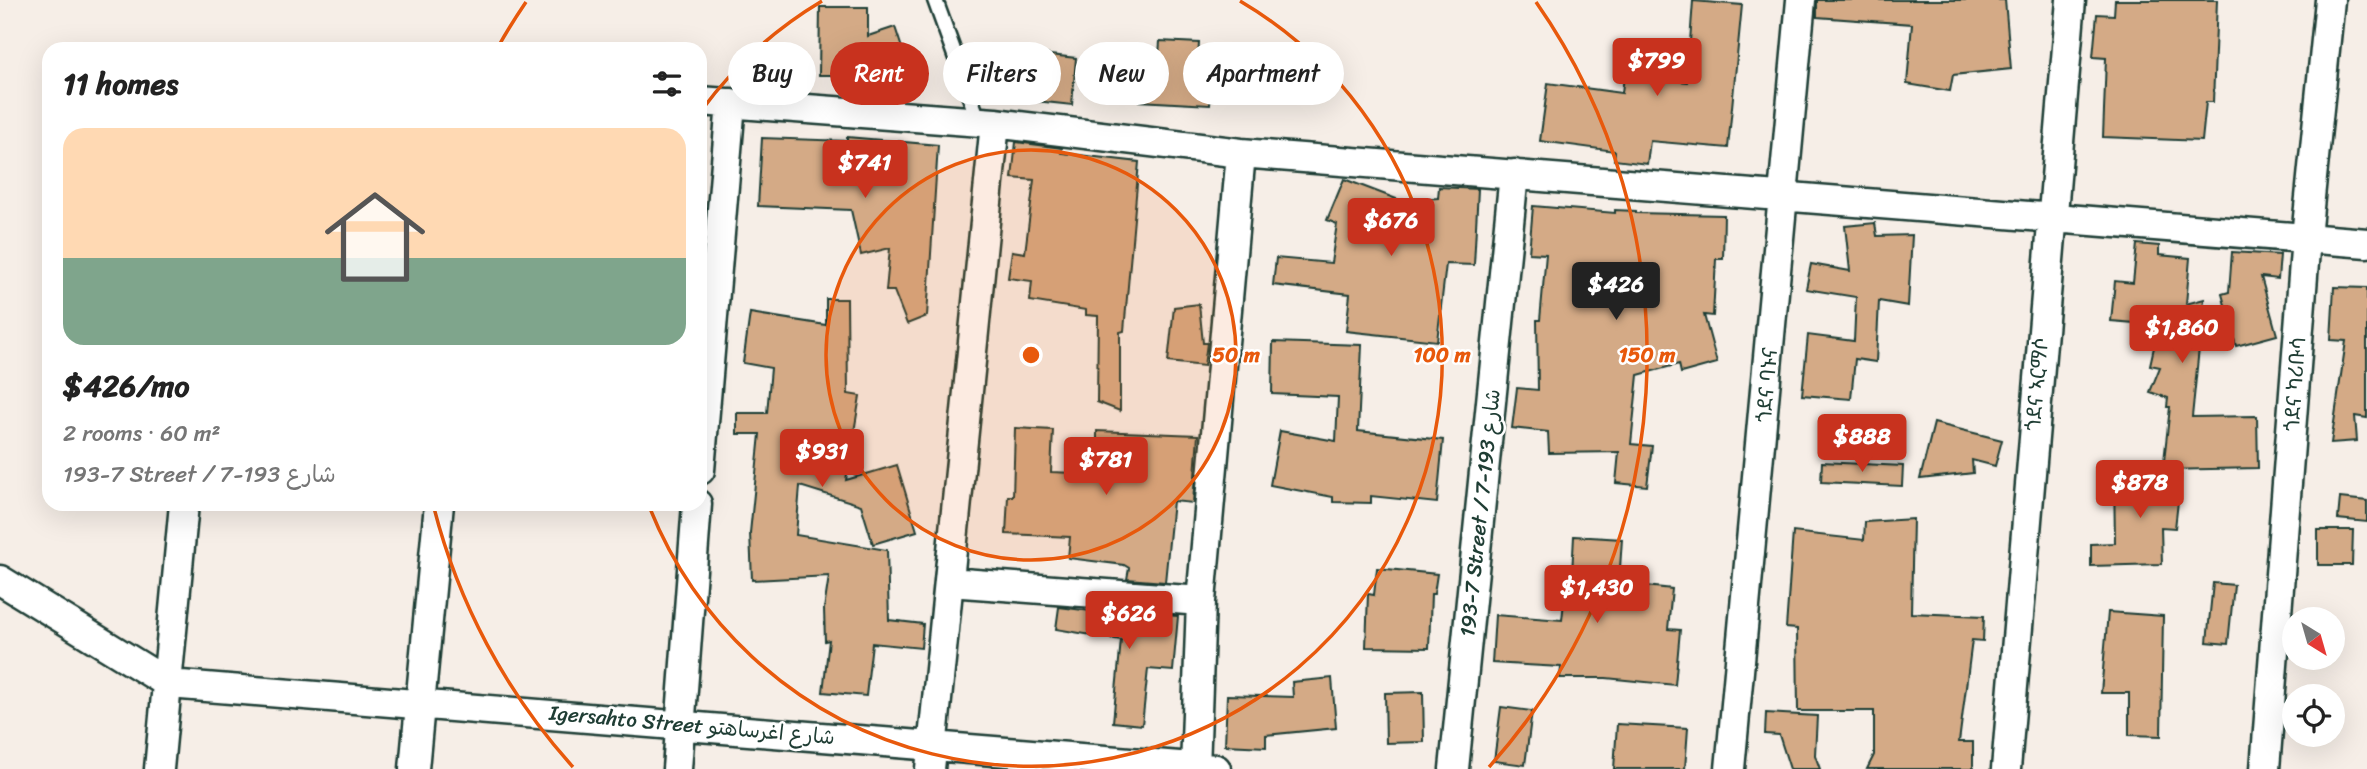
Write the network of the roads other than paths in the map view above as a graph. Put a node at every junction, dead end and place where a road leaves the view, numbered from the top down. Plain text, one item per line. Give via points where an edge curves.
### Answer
1 (934, 0) edge
2 (1801, 0) edge
3 (2071, 0) edge
4 (2330, 0) edge
5 (707, 101) edge
6 (728, 103) edge
7 (732, 105) edge
8 (758, 105) edge
9 (987, 123) junction
10 (1241, 153) junction
11 (1514, 174) junction
12 (1784, 198) junction
13 (2050, 215) junction
14 (2306, 237) junction
15 (2367, 243) edge
16 (707, 280) edge
17 (183, 511) edge
18 (438, 511) edge
19 (696, 511) edge
20 (949, 582) junction
21 (4, 586) edge
22 (1201, 601) junction
23 (169, 684) junction
24 (421, 704) junction
25 (681, 724) junction
26 (932, 757) edge
27 (1202, 768) edge
28 (159, 769) edge
29 (414, 769) edge
30 (677, 769) edge
31 (1454, 769) edge
32 (1730, 769) edge
33 (2006, 769) edge
34 (2265, 769) edge

1 - 9 lane
2 - 12 street, ጎደና ባኑና
3 - 13 street, ጎደና ኣርማሶ
4 - 14 street, ጎደና ካሪቡሳ
5 - 6 street
7 - 16 street
8 - 9 street
9 - 10 street
9 - 20 street
10 - 11 street
10 - 22 street
11 - 12 street
11 - 31 street, 193-7 Street / شارع 193-7
12 - 13 street
12 - 32 street, ጎደና ባኑና
13 - 14 street
13 - 33 street, ጎደና ኣርማሶ
14 - 15 street
14 - 34 street, ጎደና ካሪቡሳ
17 - 23 street
18 - 24 street
19 - 25 street
20 - 22 street
20 - 26 street
21 - 23 street
22 - 27 street
23 - 24 street, Igersahto Street شارع اغرساهتو
23 - 28 street
24 - 25 street, Igersahto Street شارع اغرساهتو
24 - 29 street
25 - 26 street, Igersahto Street شارع اغرساهتو
25 - 30 street
26 - 27 street, Igersahto Street شارع اغرساهتو

